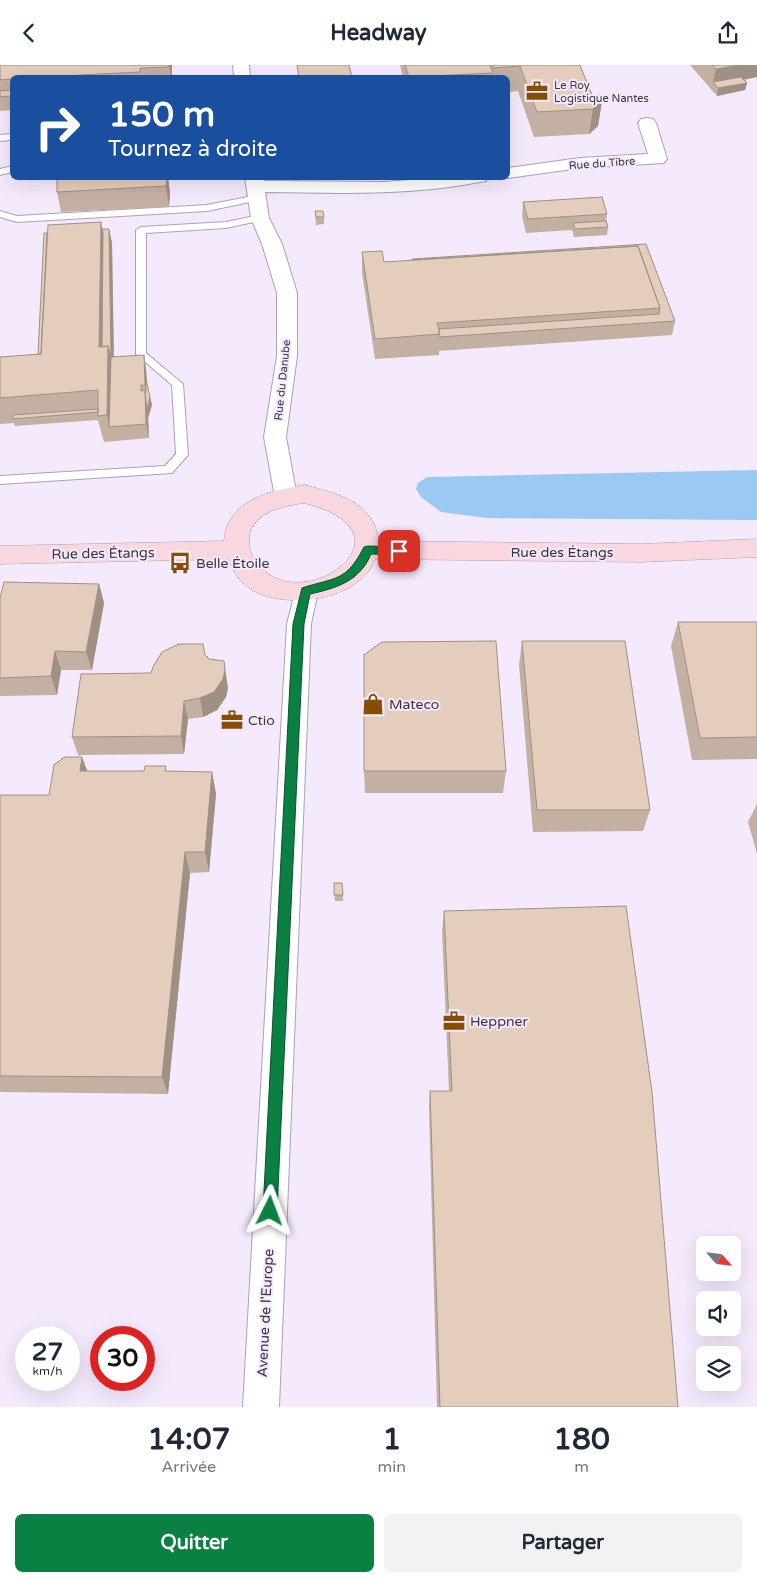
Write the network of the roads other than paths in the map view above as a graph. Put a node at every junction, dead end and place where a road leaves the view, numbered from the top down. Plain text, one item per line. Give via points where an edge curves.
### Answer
1 (647, 123) dead end
2 (510, 173) edge
3 (464, 180) edge
4 (256, 195) edge
5 (0, 214) edge
6 (0, 480) edge
7 (286, 497) junction
8 (757, 548) edge
9 (237, 550) junction
10 (368, 550) junction
11 (0, 555) edge
12 (306, 591) junction
13 (261, 1407) edge

1 - 2 street, Rue du Tibre via 658,159 580,163
3 - 4 street via 436,185
4 - 5 lane via 198,208 17,219
4 - 6 lane via 226,225 141,231 141,354 177,384 182,455 168,470
4 - 7 street, Rue du Danube via 287,293 287,356 276,437
7 - 9 main road via 266,503 251,513 238,532
7 - 10 main road via 304,494 342,503 357,514 366,528
8 - 10 main road, Rue des Étangs via 641,553
9 - 11 main road, Rue des Étangs
9 - 12 main road via 245,570 262,583 285,591
10 - 12 main road via 352,574 333,585
12 - 13 street, Avenue de l'Europe via 299,624

